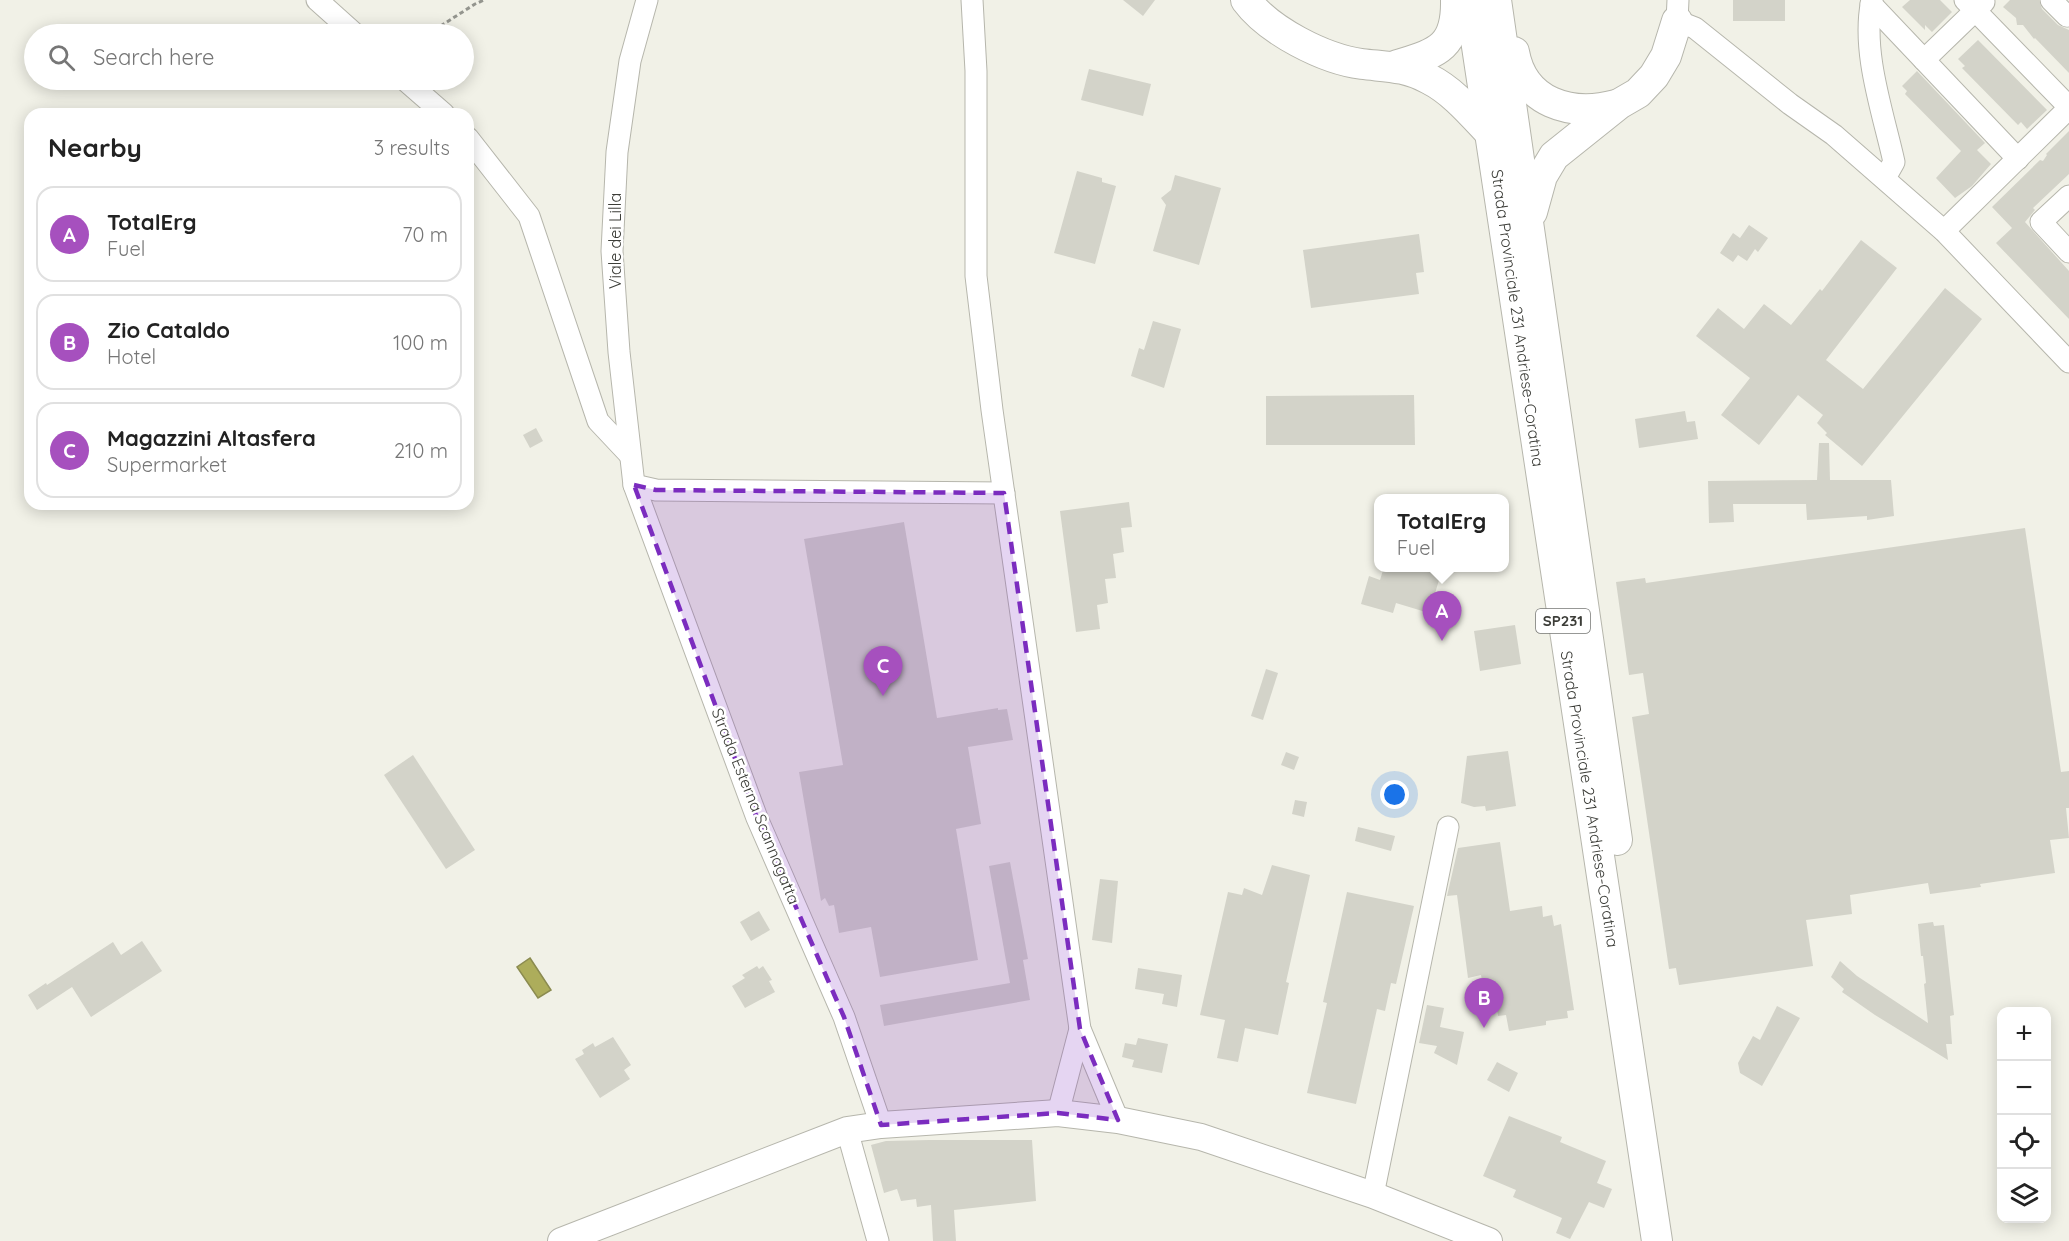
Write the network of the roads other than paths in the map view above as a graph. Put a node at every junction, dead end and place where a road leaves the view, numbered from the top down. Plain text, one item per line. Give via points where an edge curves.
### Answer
1 (317, 0) edge
2 (647, 0) edge
3 (972, 0) edge
4 (1246, 0) edge
5 (1456, 0) edge
6 (1470, 0) edge
7 (1496, 0) edge
8 (1505, 0) edge
9 (2051, 0) edge
10 (1872, 2) edge
11 (1975, 3) edge
12 (1677, 11) edge
13 (2069, 15) edge
14 (344, 24) edge
15 (1924, 60) junction
16 (1395, 66) junction
17 (416, 90) edge
18 (1619, 104) junction
19 (437, 108) edge
20 (2069, 108) edge
21 (1491, 134) junction
22 (474, 146) edge
23 (2018, 159) junction
24 (1885, 178) junction
25 (2069, 195) edge
26 (1529, 221) junction
27 (1944, 231) junction
28 (2069, 252) edge
29 (2069, 361) edge
30 (629, 454) junction
31 (634, 485) junction
32 (1004, 494) junction
33 (1448, 827) dead end
34 (1080, 1029) junction
35 (1058, 1113) junction
36 (1118, 1120) junction
37 (881, 1125) junction
38 (847, 1131) junction
39 (1649, 1188) junction
40 (1373, 1195) junction
41 (1669, 1240) edge
42 (561, 1241) edge
43 (878, 1241) edge
44 (1490, 1241) edge
45 (1635, 1241) edge

1 - 14 street
2 - 30 street, Viale dei Lilla via 630,61 619,141 612,251
3 - 32 street via 976,276
4 - 16 highway via 1297,41 1360,64
5 - 16 highway via 1455,28 1448,40 1432,54
6 - 21 highway, Strada Provinciale 231 Andriese-Coratina / SP231
7 - 26 highway, Strada Provinciale 231 Andriese-Coratina / SP231
8 - 18 highway via 1515,57 1523,79 1538,94 1577,110
9 - 13 street
10 - 15 street
10 - 24 street via 1869,41 1876,91 1894,162
11 - 15 street
11 - 20 street
12 - 18 highway via 1666,56 1654,76 1638,93
12 - 24 street
15 - 23 street
16 - 21 highway via 1429,78 1449,92
17 - 19 street
18 - 26 highway via 1554,156 1542,176
20 - 23 street
21 - 39 highway, Strada Provinciale 231 Andriese-Coratina / SP231
22 - 30 street via 529,216 598,421
23 - 27 street
24 - 27 street
25 - 28 street via 2041,222
26 - 41 highway, Strada Provinciale 231 Andriese-Coratina / SP231
27 - 29 street
30 - 31 street, Viale dei Lilla
31 - 32 street via 656,490
31 - 37 street, Strada Esterna Scannagatta via 757,818 844,1017
32 - 34 street
33 - 40 street
34 - 35 street
34 - 36 street
35 - 36 main road
35 - 37 main road
36 - 40 main road via 1201,1137
37 - 38 main road
38 - 42 main road
38 - 43 street
39 - 41 highway, Strada Provinciale 231 Andriese-Coratina / SP231
39 - 45 highway
40 - 44 main road

